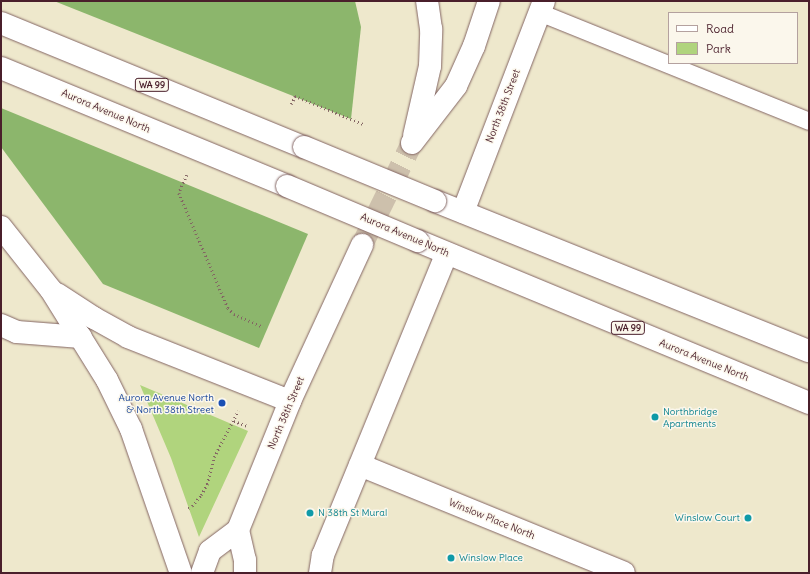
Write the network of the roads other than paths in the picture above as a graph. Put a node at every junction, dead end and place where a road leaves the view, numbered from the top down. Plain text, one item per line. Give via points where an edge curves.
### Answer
1 (427, 1) edge
2 (489, 1) edge
3 (542, 7) edge
4 (1, 23) edge
5 (668, 61) edge
6 (676, 64) edge
7 (1, 68) edge
8 (809, 121) edge
9 (463, 212) junction
10 (1, 227) edge
11 (362, 245) tunnel mouth
12 (447, 253) junction
13 (50, 290) junction
14 (1, 326) edge
15 (81, 337) junction
16 (809, 351) edge
17 (290, 401) junction
18 (809, 403) edge
19 (360, 465) junction
20 (238, 530) junction
21 (181, 573) edge
22 (202, 573) edge
23 (245, 573) edge
24 (320, 573) edge
25 (624, 573) edge

1 - 2 main road via 431,29 430,66 412,143 456,86 474,46
3 - 5 lane
3 - 9 main road, North 38th Street
4 - 9 main road, WA 99, bridge
6 - 8 lane
7 - 12 main road, Aurora Avenue North / WA 99, bridge
9 - 16 main road, WA 99
10 - 13 main road
11 - 17 main road, North 38th Street
12 - 18 main road, Aurora Avenue North / WA 99
12 - 19 main road
13 - 15 main road
13 - 17 main road via 128,337
14 - 15 main road via 17,332
15 - 21 main road via 107,380 131,429
17 - 20 main road, North 38th Street
19 - 24 main road via 323,555
19 - 25 main road, Winslow Place North
20 - 22 main road via 210,551
20 - 23 main road via 245,560

